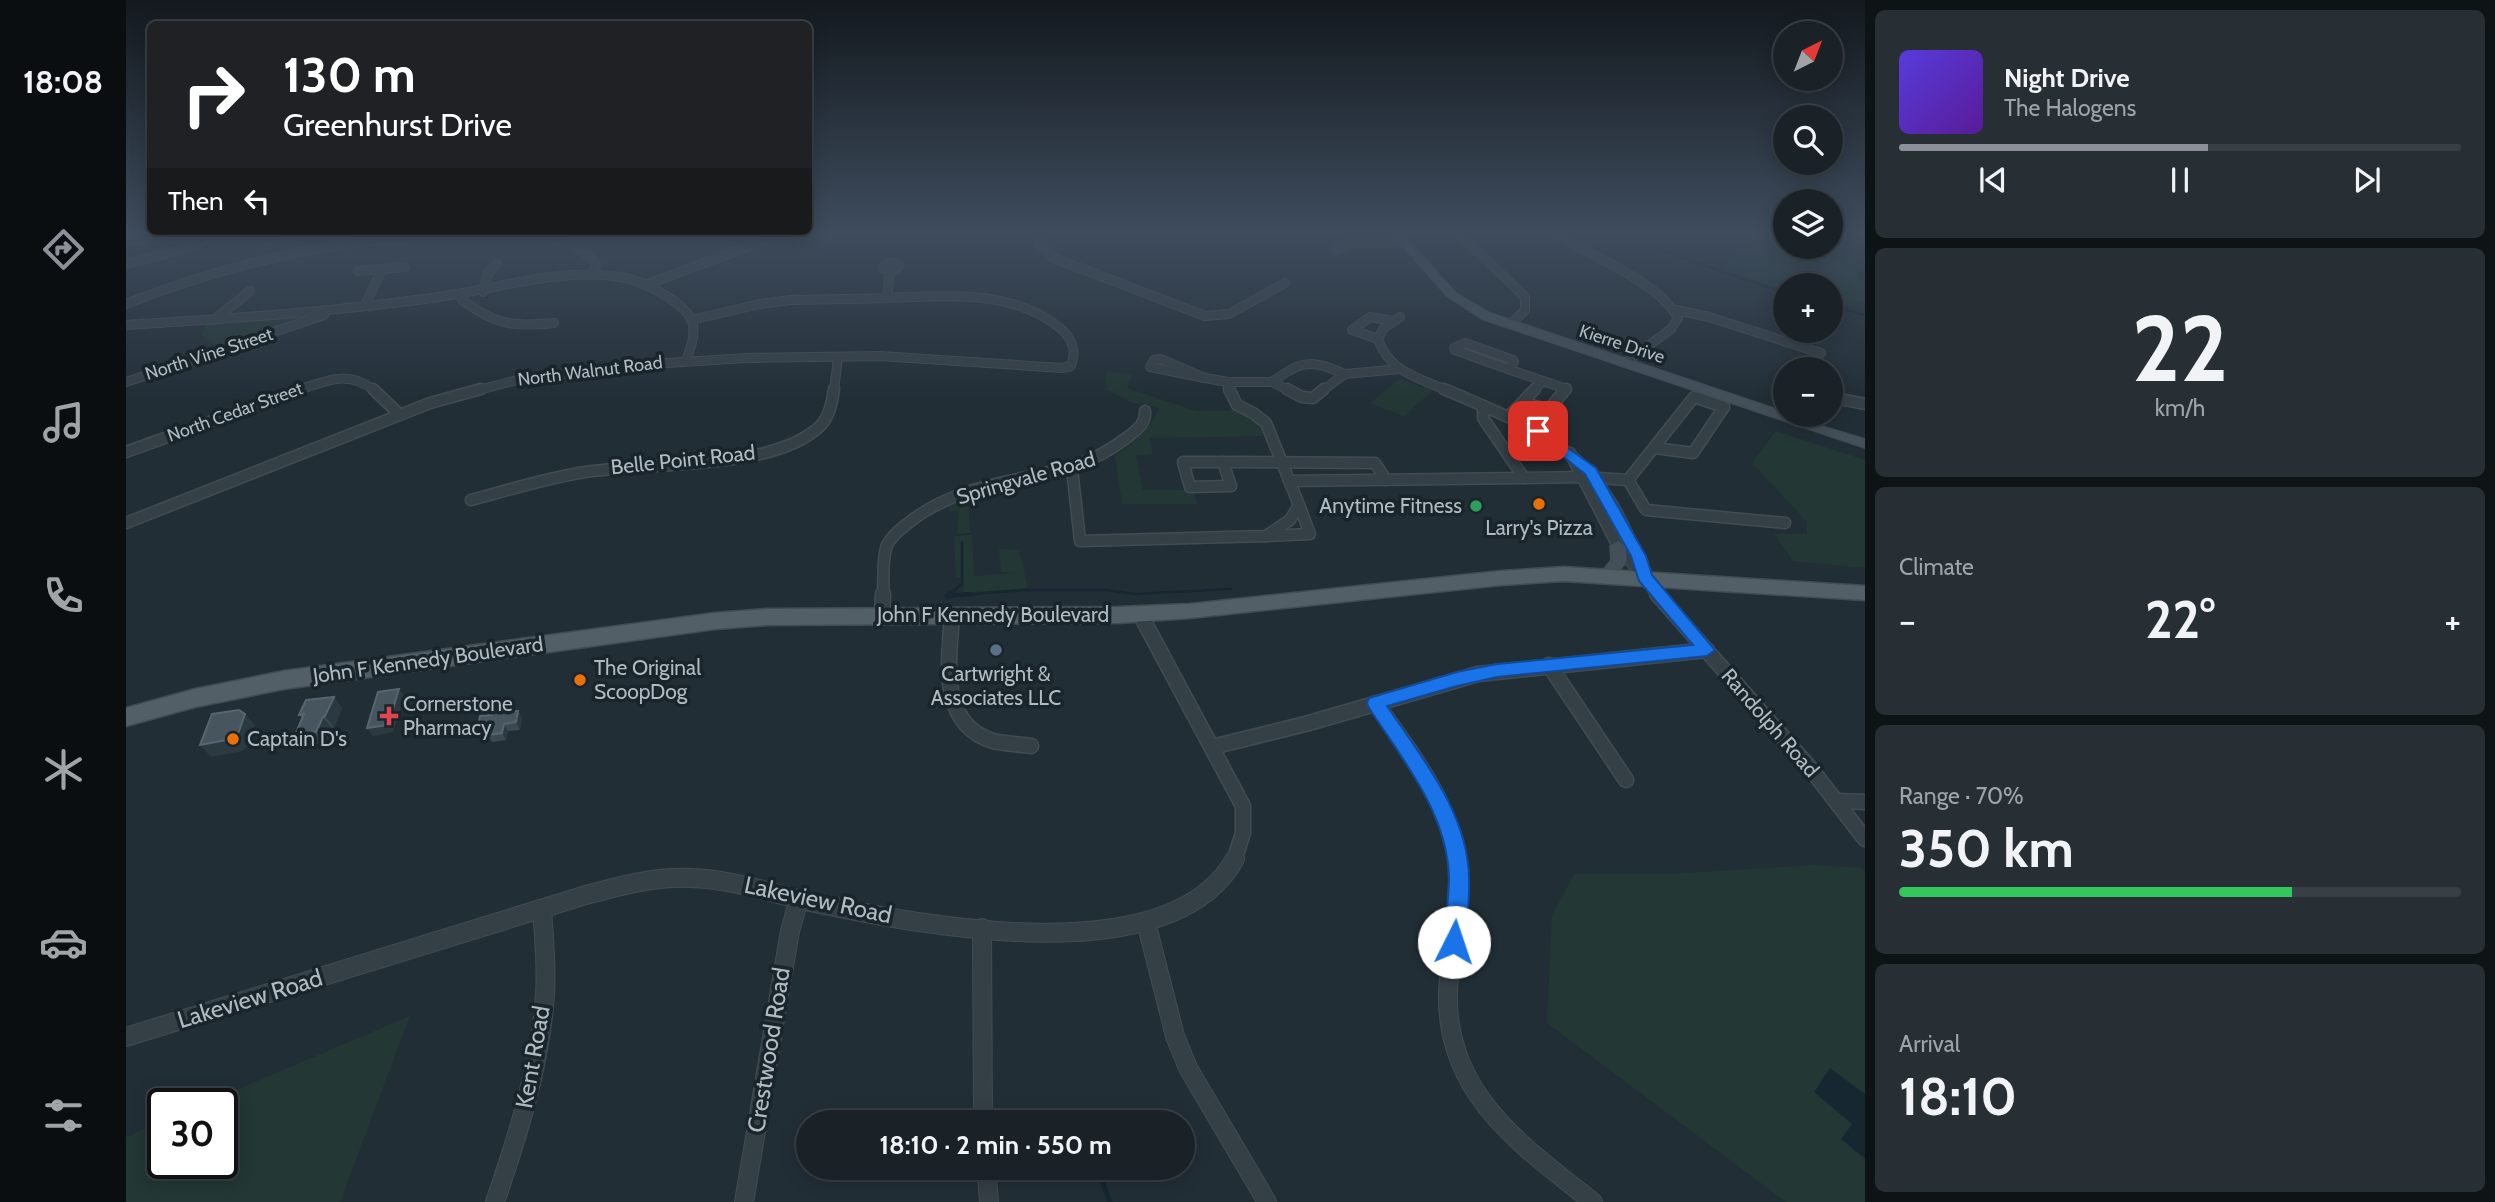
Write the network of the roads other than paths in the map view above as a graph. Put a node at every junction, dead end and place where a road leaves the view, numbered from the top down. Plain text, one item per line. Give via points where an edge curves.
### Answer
1 (171, 288) edge
2 (373, 288) edge
3 (484, 288) edge
4 (508, 288) edge
5 (650, 288) edge
6 (888, 288) edge
7 (1132, 288) edge
8 (1276, 288) edge
9 (1447, 288) edge
10 (1516, 288) edge
11 (1647, 288) edge
12 (250, 290) dead end
13 (483, 292) junction
14 (461, 295) junction
15 (887, 298) junction
16 (126, 304) edge
17 (365, 306) junction
18 (331, 310) junction
19 (1676, 310) junction
20 (214, 320) junction
21 (691, 320) junction
22 (554, 323) dead end
23 (126, 325) edge
24 (1510, 325) junction
25 (1378, 339) junction
26 (1821, 353) dead end
27 (838, 357) junction
28 (686, 361) junction
29 (1625, 363) junction
30 (1400, 369) junction
31 (1508, 369) junction
32 (1345, 374) junction
33 (1207, 379) junction
34 (1543, 381) junction
35 (126, 382) edge
36 (1228, 382) junction
37 (1272, 382) junction
38 (1843, 400) edge
39 (1523, 402) junction
40 (1865, 404) edge
41 (1483, 405) junction
42 (1145, 411) dead end
43 (1773, 411) edge
44 (400, 415) junction
45 (1509, 416) junction
46 (1818, 427) edge
47 (1865, 444) edge
48 (1655, 448) junction
49 (126, 452) edge
50 (1570, 453) junction
51 (1223, 462) junction
52 (1281, 462) junction
53 (1072, 468) junction
54 (1583, 477) junction
55 (1524, 478) junction
56 (1595, 479) junction
57 (1386, 480) junction
58 (1628, 480) junction
59 (1289, 481) junction
60 (471, 500) dead end
61 (1299, 505) junction
62 (126, 523) edge
63 (1785, 523) dead end
64 (1266, 536) junction
65 (1618, 546) junction
66 (1606, 575) junction
67 (1645, 577) junction
68 (1865, 593) edge
69 (1140, 614) junction
70 (882, 615) junction
71 (951, 616) junction
72 (1707, 650) junction
73 (1549, 665) junction
74 (1376, 703) junction
75 (126, 717) edge
76 (1031, 747) dead end
77 (1212, 747) junction
78 (1626, 780) dead end
79 (1837, 801) junction
80 (1865, 803) edge
81 (1865, 839) edge
82 (799, 899) junction
83 (542, 909) junction
84 (1146, 922) junction
85 (982, 928) junction
86 (126, 1037) edge
87 (983, 1110) edge
88 (987, 1180) edge
89 (495, 1202) edge
90 (744, 1202) edge
91 (989, 1202) edge
92 (1267, 1202) edge
93 (1592, 1202) edge

1 - 16 street
2 - 17 street
3 - 13 street
4 - 13 street
5 - 21 street via 676,303
6 - 15 street
7 - 8 street via 1205,316 1229,314
9 - 24 street, Kierre Drive via 1460,302
10 - 24 street via 1525,297 1525,310
11 - 19 street
12 - 20 street
13 - 14 street
14 - 17 street
14 - 22 street via 494,323
15 - 21 street via 775,302
15 - 27 street, North Walnut Road via 964,296 1011,303 1063,329 1073,344 1074,359 1071,366 1062,368
17 - 18 street
18 - 20 street
18 - 35 street, North Vine Street
19 - 26 street
19 - 29 street via 1678,318 1671,329
20 - 23 street
21 - 28 street via 693,337
24 - 29 street, Kierre Drive
25 - 25 street via 1396,319 1368,316 1352,330
25 - 30 street, Randolph Road
27 - 28 street, North Walnut Road
27 - 60 street, Belle Point Road via 827,416 810,435 789,445 723,459 586,471
28 - 44 street, North Walnut Road via 517,380
29 - 43 street, Kierre Drive
30 - 32 street
30 - 41 street, Randolph Road
31 - 31 street via 1455,351 1454,348 1465,344 1513,360
31 - 34 street
32 - 37 street via 1308,360
32 - 37 street via 1313,398
33 - 33 street via 1155,370 1150,367 1161,359
33 - 36 street
34 - 39 street
34 - 39 street via 1566,389 1548,410
36 - 37 street
36 - 52 street via 1233,404 1266,423
38 - 40 street
39 - 45 street
41 - 45 street, Randolph Road
41 - 55 street via 1483,418
42 - 53 street, Springvale Road via 1142,425 1114,450
44 - 49 street, North Cedar Street via 362,380 344,376
44 - 62 street, North Walnut Road
45 - 50 street, Randolph Road
46 - 47 street, Kierre Drive
48 - 48 street via 1694,397 1724,407 1693,453
48 - 58 street
50 - 54 street, Randolph Road
50 - 56 street, Randolph Road
51 - 51 street via 1183,462 1190,486 1231,486
51 - 52 street
52 - 57 street via 1375,463
52 - 59 street
53 - 64 street via 1080,541
53 - 70 street, Springvale Road via 971,489 904,526 886,548
54 - 55 street
54 - 56 street
54 - 65 street, Randolph Road
55 - 57 street
56 - 58 street
56 - 67 street, Randolph Road
57 - 59 street
58 - 63 street via 1646,510
59 - 61 street
61 - 64 street via 1290,520
61 - 64 street via 1310,534
65 - 66 street via 1619,561
65 - 67 street, Randolph Road
66 - 67 main road, John F Kennedy Boulevard
66 - 69 main road, John F Kennedy Boulevard via 1531,575
67 - 68 main road, John F Kennedy Boulevard
67 - 72 street, Randolph Road
69 - 71 main road, John F Kennedy Boulevard
69 - 77 street, Lakeview Road
70 - 71 main road, John F Kennedy Boulevard
70 - 75 main road, John F Kennedy Boulevard via 715,621 337,671 226,691
71 - 76 street via 949,691 956,712 990,740
72 - 73 street
72 - 79 street, Randolph Road
73 - 74 street via 1478,674
73 - 78 street
74 - 77 street
74 - 93 street via 1435,794 1457,852 1459,877 1447,1017 1457,1058 1500,1123
77 - 84 street, Lakeview Road via 1243,806 1245,832 1238,857 1209,890 1180,909
79 - 80 street
79 - 81 street, Randolph Road
82 - 83 street, Lakeview Road via 738,883 673,878 626,884
82 - 85 street, Lakeview Road
82 - 90 street, Crestwood Road via 783,964
83 - 86 street, Lakeview Road
83 - 89 street, Kent Road via 541,1027 532,1080
84 - 85 street, Lakeview Road via 1062,932
84 - 92 street via 1175,1036 1188,1068
85 - 87 street
88 - 91 street

